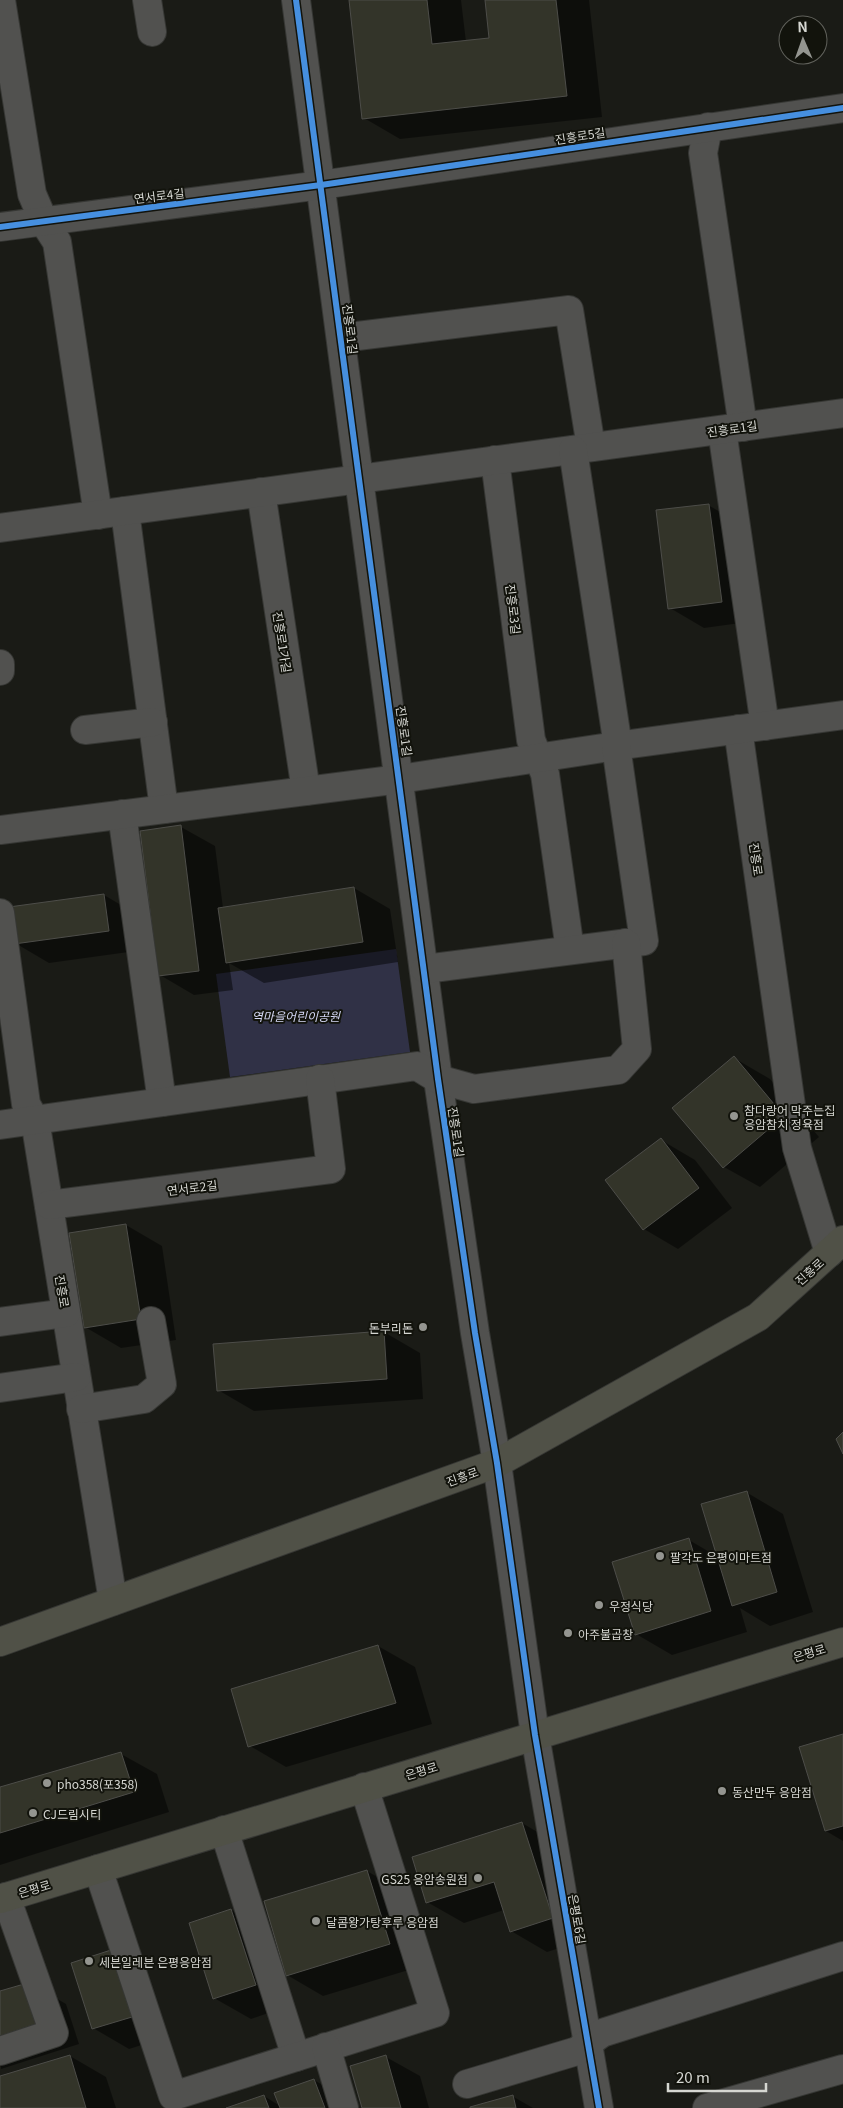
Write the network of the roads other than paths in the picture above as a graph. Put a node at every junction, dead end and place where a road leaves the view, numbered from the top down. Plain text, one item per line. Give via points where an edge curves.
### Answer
1 (1, 0) edge
2 (147, 0) edge
3 (296, 0) edge
4 (152, 32) dead end
5 (843, 108) edge
6 (708, 127) junction
7 (321, 185) junction
8 (44, 222) junction
9 (0, 227) edge
10 (341, 338) junction
11 (843, 413) edge
12 (733, 428) junction
13 (582, 448) junction
14 (495, 460) junction
15 (360, 479) junction
16 (261, 492) junction
17 (125, 511) junction
18 (98, 515) junction
19 (0, 528) edge
20 (0, 664) edge
21 (0, 671) edge
22 (843, 715) edge
23 (152, 722) junction
24 (765, 726) junction
25 (738, 729) junction
26 (85, 730) dead end
27 (616, 746) junction
28 (539, 757) junction
29 (400, 779) junction
30 (306, 791) junction
31 (164, 809) junction
32 (122, 814) junction
33 (0, 830) edge
34 (0, 913) edge
35 (626, 943) junction
36 (570, 950) junction
37 (425, 969) junction
38 (320, 1079) junction
39 (438, 1079) junction
40 (162, 1102) junction
41 (35, 1120) junction
42 (0, 1124) edge
43 (49, 1205) junction
44 (836, 1247) edge
45 (66, 1313) junction
46 (152, 1321) dead end
47 (0, 1322) edge
48 (76, 1376) junction
49 (0, 1388) edge
50 (82, 1409) junction
51 (497, 1464) junction
52 (113, 1601) junction
53 (0, 1642) edge
54 (843, 1642) edge
55 (535, 1735) junction
56 (364, 1787) junction
57 (224, 1830) junction
58 (98, 1869) junction
59 (3, 1898) edge
60 (843, 1956) edge
61 (326, 2047) junction
62 (582, 2047) junction
63 (0, 2051) edge
64 (296, 2057) junction
65 (843, 2069) edge
66 (467, 2084) dead end
67 (344, 2108) edge
68 (599, 2108) edge
69 (707, 2108) edge

1 - 8 street via 32,194
2 - 4 street
3 - 7 street, 진흥로1길
5 - 6 street, 진흥로5길
6 - 7 street, 진흥로5길
6 - 12 street via 703,153
7 - 8 street, 연서로4길
7 - 10 street, 진흥로1길
8 - 9 street, 연서로4길
8 - 18 street via 57,242
10 - 13 street, 진흥로1길 via 569,310
10 - 15 street, 진흥로1길
11 - 12 street, 진흥로1길
12 - 13 street, 진흥로1길
12 - 24 street
13 - 14 street, 진흥로1길
13 - 27 street
14 - 15 street, 진흥로1길
14 - 28 street, 진흥로3길 via 531,740
15 - 16 street
15 - 29 street, 진흥로1길
16 - 17 street
16 - 30 street, 진흥로1가길
17 - 18 street
17 - 23 street
18 - 19 street
20 - 21 street
22 - 24 street
23 - 26 street
23 - 31 street
24 - 25 street
25 - 27 street
25 - 44 street, 진흥로 via 797,1148
27 - 28 street
27 - 35 street via 644,940
28 - 29 street
28 - 36 street, 진흥로3길 via 545,774
29 - 30 street
29 - 37 street, 진흥로1길
30 - 31 street
31 - 32 street
32 - 33 street
32 - 40 street
34 - 41 street via 26,1104
35 - 36 street
35 - 39 street via 636,1050 618,1070 474,1089
36 - 37 street
37 - 39 street, 진흥로1길
38 - 39 street via 417,1066
38 - 40 street
38 - 43 street, 연서로2길 via 331,1169
39 - 51 street, 진흥로1길
40 - 41 street
41 - 42 street
41 - 43 street
43 - 45 street, 진흥로
44 - 51 main road, 진흥로 via 758,1316
45 - 47 street
45 - 48 street, 진흥로
46 - 50 street via 162,1384 144,1399
48 - 49 street
48 - 50 street, 진흥로
50 - 52 street, 진흥로
51 - 52 main road, 진흥로
51 - 55 street, 진흥로1길
52 - 53 main road, 진흥로
54 - 55 main road, 은평로
55 - 56 main road, 은평로
55 - 62 street, 은평로6길
56 - 57 main road, 은평로
56 - 61 street via 435,2013
57 - 58 main road, 은평로
57 - 64 street
58 - 59 main road, 은평로
58 - 64 street via 173,2096
59 - 63 street via 54,2033
60 - 62 street via 602,2033
61 - 64 street
61 - 67 street
62 - 66 street
62 - 68 street, 은평로6길
65 - 69 street

